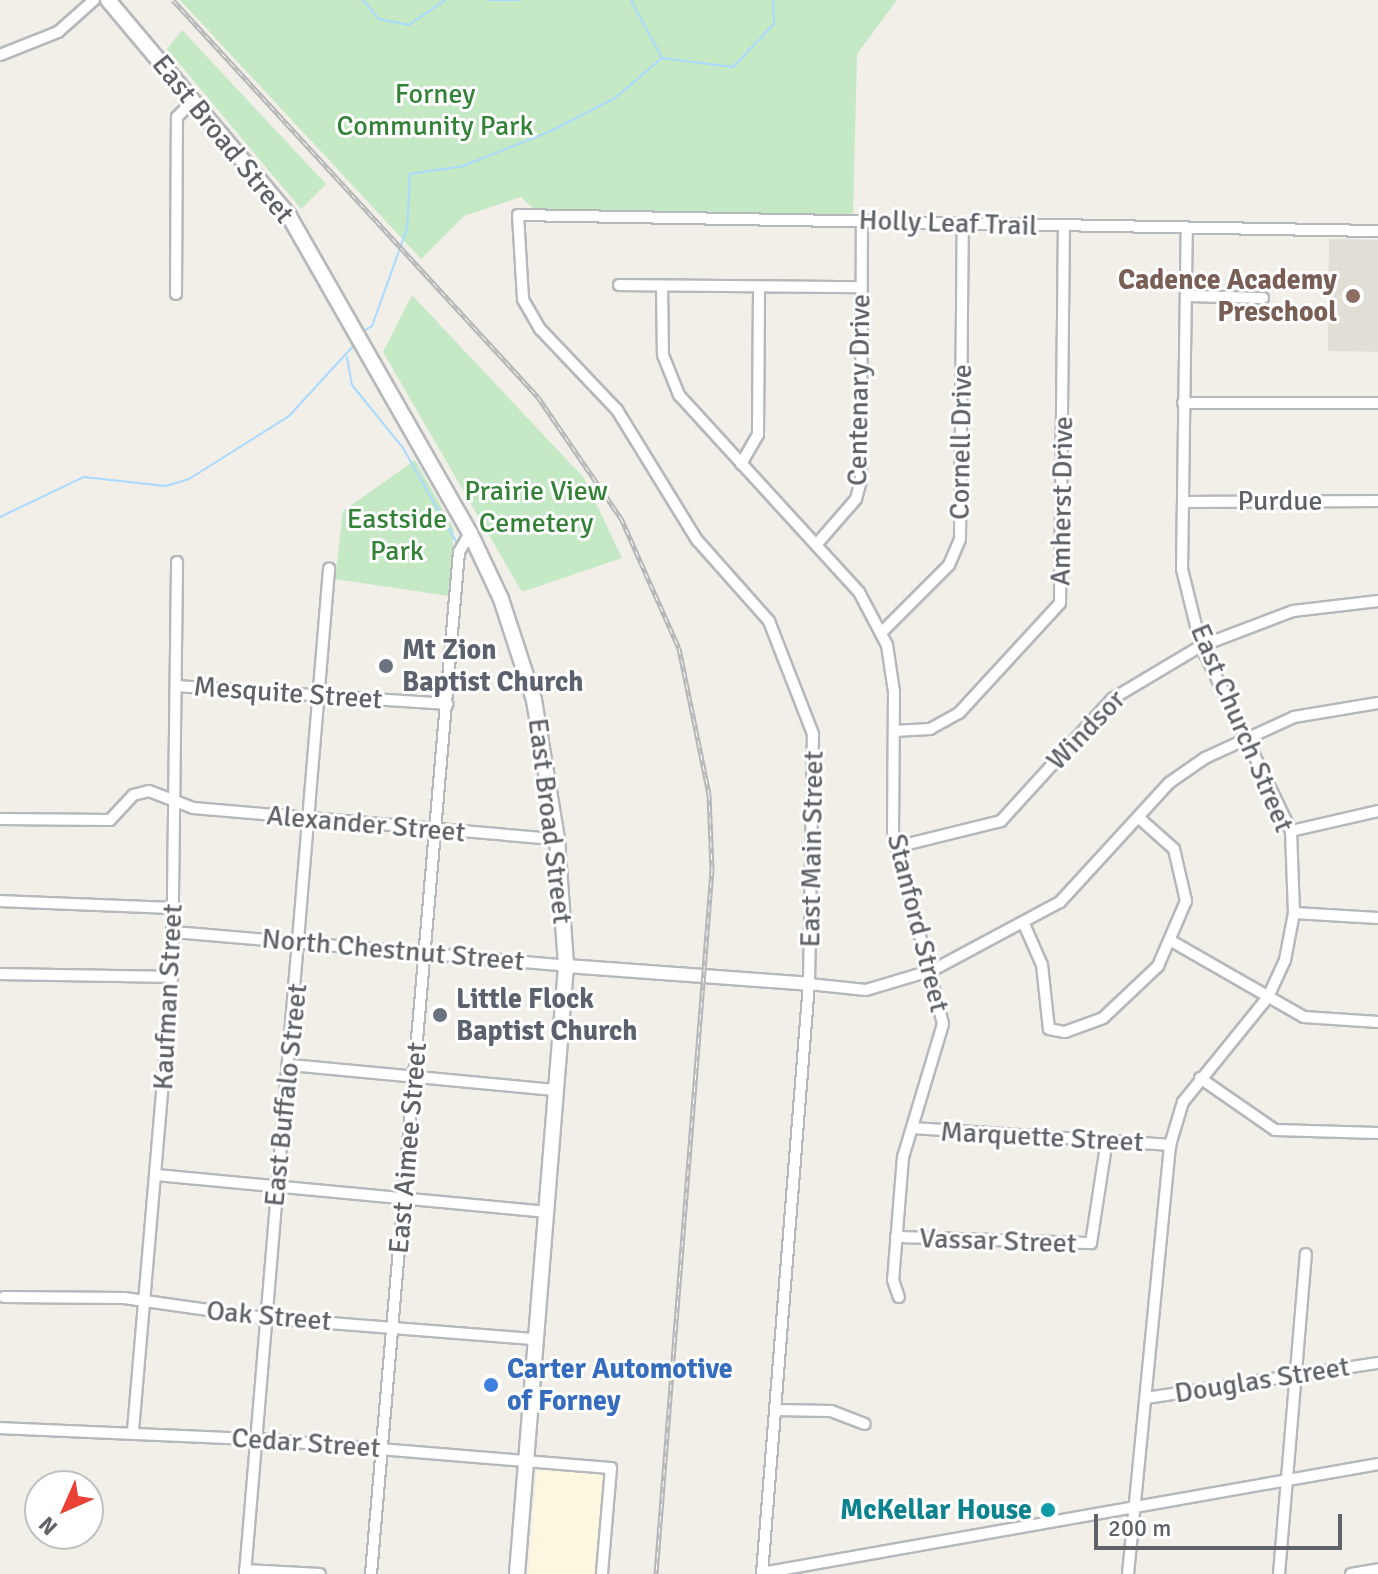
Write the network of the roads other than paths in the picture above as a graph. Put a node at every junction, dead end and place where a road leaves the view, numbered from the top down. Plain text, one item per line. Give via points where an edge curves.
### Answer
1 (94, 0) edge
2 (108, 0) edge
3 (0, 55) edge
4 (194, 100) junction
5 (518, 215) joint
6 (862, 220) junction
7 (963, 224) junction
8 (1064, 228) junction
9 (1187, 229) junction
10 (1378, 231) edge
11 (619, 285) dead end
12 (662, 286) junction
13 (759, 287) junction
14 (861, 287) junction
15 (176, 294) dead end
16 (1186, 296) junction
17 (1263, 298) dead end
18 (1183, 403) junction
19 (1378, 403) edge
20 (741, 464) junction
21 (1378, 501) edge
22 (1183, 502) junction
23 (470, 533) junction
24 (816, 545) junction
25 (177, 562) dead end
26 (329, 569) dead end
27 (1378, 601) edge
28 (883, 631) junction
29 (1201, 646) junction
30 (177, 686) junction
31 (320, 695) junction
32 (1378, 703) edge
33 (447, 704) junction
34 (894, 731) junction
35 (1248, 739) junction
36 (176, 801) junction
37 (1378, 811) edge
38 (1139, 818) junction
39 (0, 819) edge
40 (312, 819) junction
41 (437, 829) junction
42 (1291, 831) junction
43 (557, 839) junction
44 (896, 847) junction
45 (0, 901) edge
46 (174, 908) junction
47 (1294, 913) junction
48 (1378, 918) edge
49 (1024, 924) junction
50 (173, 932) junction
51 (301, 942) junction
52 (1173, 942) junction
53 (427, 954) junction
54 (566, 966) junction
55 (933, 970) junction
56 (0, 974) edge
57 (172, 977) junction
58 (809, 984) junction
59 (1268, 997) junction
60 (1378, 1022) edge
61 (290, 1065) junction
62 (415, 1078) junction
63 (1200, 1078) junction
64 (555, 1090) junction
65 (914, 1128) junction
66 (1378, 1133) edge
67 (1107, 1140) junction
68 (1170, 1145) junction
69 (156, 1175) junction
70 (277, 1188) junction
71 (404, 1197) junction
72 (545, 1212) junction
73 (896, 1237) junction
74 (1306, 1254) dead end
75 (4, 1297) dead end
76 (899, 1297) dead end
77 (145, 1303) junction
78 (265, 1318) junction
79 (392, 1326) junction
80 (534, 1339) junction
81 (1378, 1363) edge
82 (1293, 1377) junction
83 (1146, 1398) junction
84 (775, 1410) junction
85 (865, 1424) dead end
86 (0, 1428) edge
87 (133, 1431) junction
88 (257, 1439) junction
89 (382, 1448) junction
90 (521, 1461) junction
91 (1378, 1464) edge
92 (1284, 1480) junction
93 (1134, 1506) junction
94 (1378, 1569) edge
95 (245, 1572) edge
96 (320, 1574) edge
97 (371, 1574) edge
98 (517, 1574) edge
99 (602, 1574) edge
100 (762, 1574) edge
101 (1128, 1574) edge
102 (1279, 1574) edge
103 (1351, 1574) edge

1 - 3 street via 58,32
2 - 4 main road, East Broad Street
4 - 15 street via 177,117
4 - 23 main road, East Broad Street via 289,216
5 - 6 street, Holly Leaf Trail
5 - 58 street, East Main Street via 523,299 540,329 617,410 697,540 769,621 800,687 815,764
6 - 7 street, Holly Leaf Trail
6 - 14 street, Centenary Drive
7 - 8 street, Holly Leaf Trail
7 - 28 street, Cornell Drive via 960,539 949,565
8 - 9 street, Holly Leaf Trail
8 - 34 street, Amherst Drive via 1060,603 959,713 930,729
9 - 10 street, Holly Leaf Trail
9 - 16 street, East Church Street
11 - 12 street
12 - 13 street
12 - 20 street via 671,378 690,410
13 - 14 street
13 - 20 street via 758,435
14 - 24 street, Centenary Drive via 861,480 844,517
16 - 17 street
16 - 18 street, East Church Street
18 - 19 street
18 - 22 street, East Church Street
20 - 24 street
21 - 22 street, Purdue
22 - 29 street, East Church Street via 1182,569
23 - 33 street, East Aimee Street via 459,552
23 - 43 main road, East Broad Street via 501,599 534,700
24 - 28 street
25 - 30 street, Kaufman Street
26 - 31 street, East Buffalo Street
27 - 29 street, Windsor via 1293,611
28 - 34 street, Stanford Street
29 - 35 street, East Church Street
29 - 44 street, Windsor via 1112,699 1001,821
30 - 31 street, Mesquite Street
30 - 36 street, Kaufman Street
31 - 33 street, Mesquite Street
31 - 40 street, East Buffalo Street
32 - 35 street via 1294,717
33 - 41 street, East Aimee Street
34 - 44 street, Stanford Street
35 - 38 street via 1169,783
35 - 42 street, East Church Street
36 - 39 street, Alexander Street via 149,791 133,795 110,820
36 - 40 street, Alexander Street
36 - 46 street, Kaufman Street
37 - 42 street
38 - 49 street via 1060,902
38 - 52 street via 1174,849 1185,876
40 - 41 street, Alexander Street
40 - 51 street, East Buffalo Street
41 - 43 street, Alexander Street
41 - 53 street, East Aimee Street
42 - 47 street, East Church Street
43 - 54 main road, East Broad Street
44 - 55 street, Stanford Street
45 - 46 street
46 - 50 street, Kaufman Street
47 - 48 street
47 - 59 street, East Church Street via 1285,960
49 - 52 street via 1042,965 1049,1029 1065,1032 1103,1018
49 - 55 street
50 - 51 street, North Chestnut Street
50 - 57 street, Kaufman Street
51 - 53 street, North Chestnut Street
51 - 61 street, East Buffalo Street
52 - 59 street
53 - 54 street, North Chestnut Street
53 - 62 street, East Aimee Street
54 - 58 street, North Chestnut Street
54 - 64 main road, East Broad Street
55 - 58 street via 866,990
55 - 65 street, Stanford Street via 942,1046
56 - 57 street
57 - 69 street, Kaufman Street
58 - 84 street, East Main Street
59 - 60 street via 1318,1021
59 - 63 street, East Church Street
61 - 62 street
61 - 70 street, East Buffalo Street
62 - 64 street
62 - 71 street, East Aimee Street
63 - 66 street via 1275,1130
63 - 68 street, East Church Street
64 - 72 main road, East Broad Street
65 - 67 street, Marquette Street
65 - 73 street, Stanford Street via 903,1157
67 - 68 street, Marquette Street
67 - 73 street, Vassar Street via 1091,1243
68 - 83 street, East Church Street
69 - 70 street
69 - 77 street, Kaufman Street
70 - 71 street
70 - 78 street, East Buffalo Street
71 - 72 street
71 - 79 street, East Aimee Street
72 - 80 main road, East Broad Street
73 - 76 street, Stanford Street
74 - 82 street
75 - 77 street, Oak Street
77 - 78 street, Oak Street
77 - 87 street, Kaufman Street
78 - 79 street, Oak Street
78 - 88 street, East Buffalo Street
79 - 80 street, Oak Street
79 - 89 street, East Aimee Street
80 - 90 main road, East Broad Street
81 - 82 street, Douglas Street
82 - 83 street, Douglas Street
82 - 92 street
83 - 93 street, East Church Street
84 - 85 street via 831,1411
84 - 100 street, East Main Street
86 - 87 street, Cedar Street
87 - 88 street, Cedar Street
88 - 89 street, Cedar Street
88 - 95 street, East Buffalo Street
89 - 90 street, Cedar Street
89 - 97 street, East Aimee Street
90 - 98 main road, East Broad Street
90 - 99 street, Cedar Street via 611,1468
91 - 92 street
92 - 93 street
92 - 102 street
93 - 100 street
93 - 101 street, East Church Street
94 - 103 street
95 - 96 street

